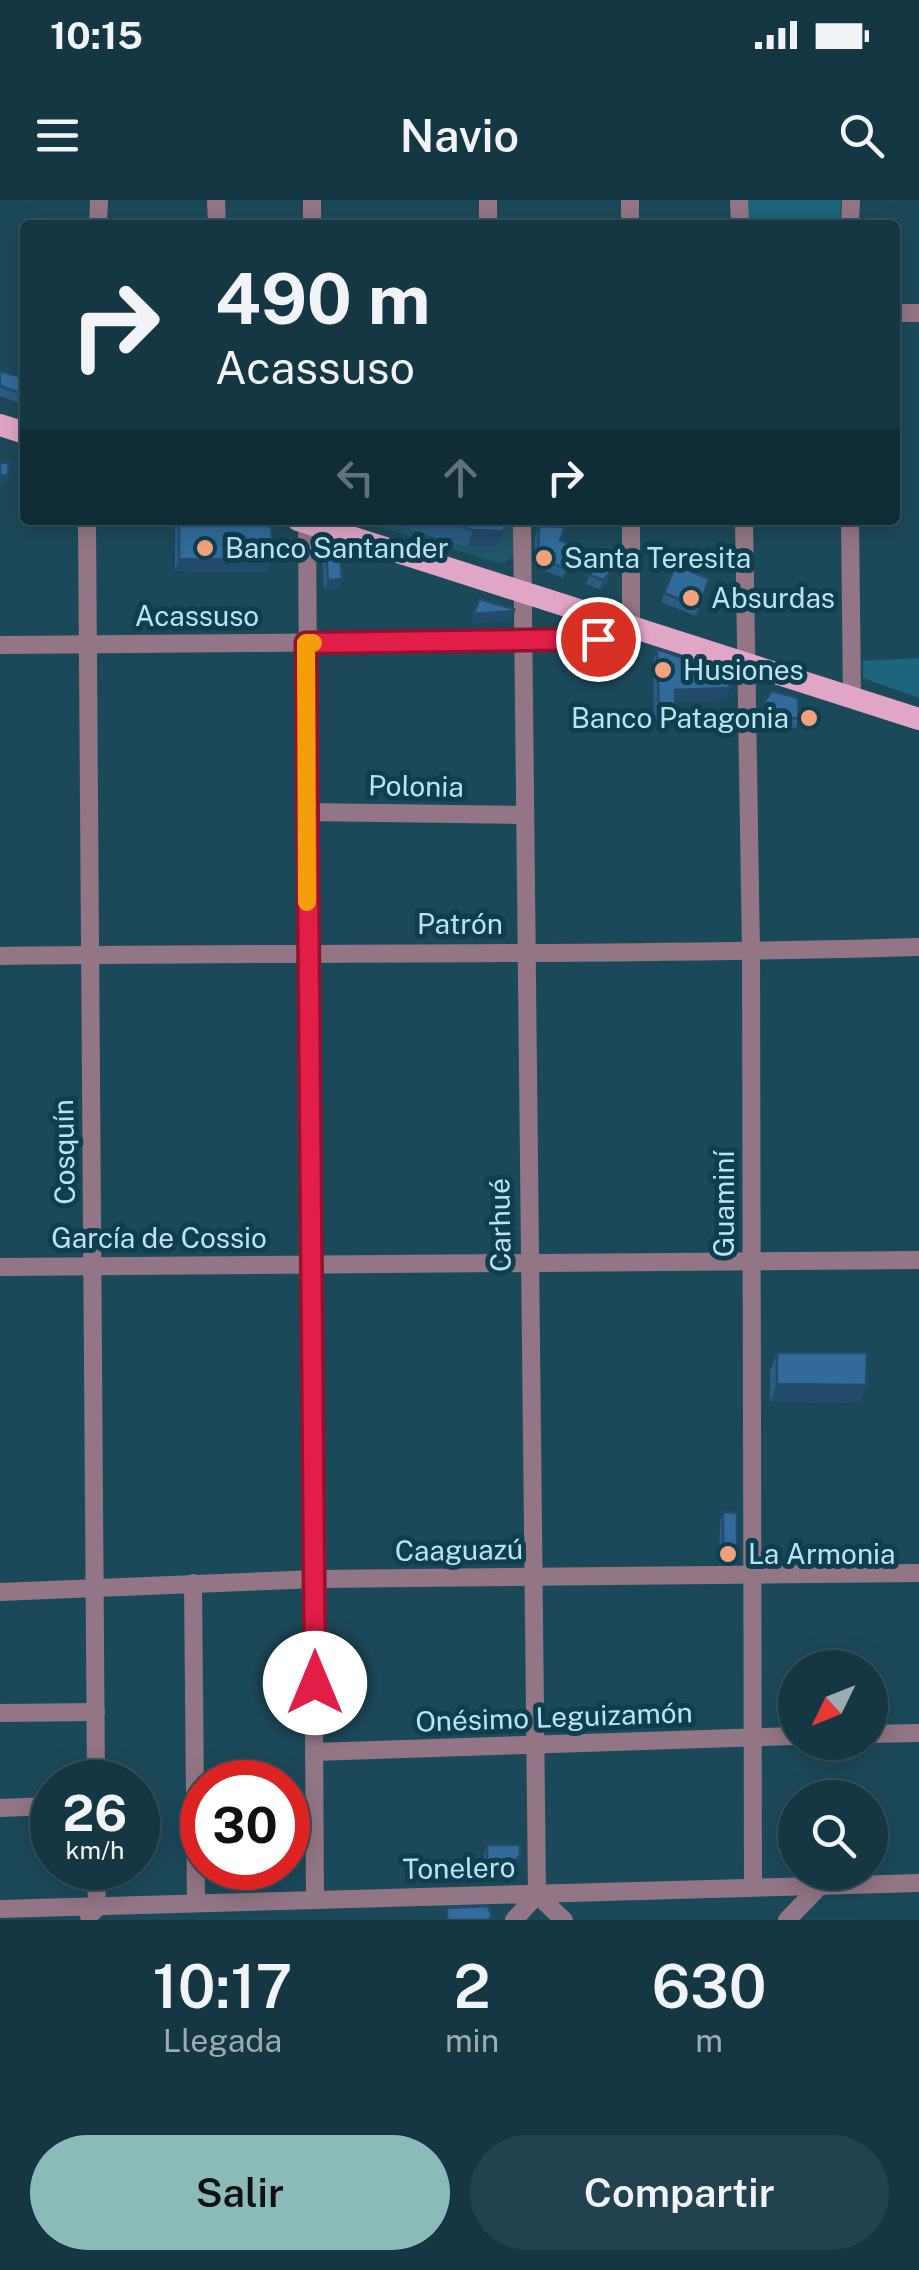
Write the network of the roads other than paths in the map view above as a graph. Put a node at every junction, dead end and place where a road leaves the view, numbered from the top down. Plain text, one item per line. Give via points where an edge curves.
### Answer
1 (87, 525) edge
2 (304, 525) edge
3 (316, 525) edge
4 (522, 525) edge
5 (631, 525) edge
6 (744, 525) edge
7 (850, 525) edge
8 (522, 592) junction
9 (631, 628) junction
10 (523, 641) junction
11 (306, 643) junction
12 (0, 644) edge
13 (86, 644) junction
14 (746, 664) junction
15 (852, 697) junction
16 (919, 719) edge
17 (306, 812) junction
18 (525, 815) junction
19 (919, 947) edge
20 (308, 951) junction
21 (525, 952) junction
22 (751, 952) junction
23 (89, 954) junction
24 (0, 956) edge
25 (919, 1260) edge
26 (752, 1261) junction
27 (527, 1263) junction
28 (310, 1265) junction
29 (93, 1266) junction
30 (0, 1267) edge
31 (752, 1572) junction
32 (919, 1573) edge
33 (535, 1577) junction
34 (316, 1580) junction
35 (193, 1583) junction
36 (97, 1587) junction
37 (0, 1592) edge
38 (96, 1712) junction
39 (0, 1713) edge
40 (919, 1733) edge
41 (888, 1734) edge
42 (778, 1736) edge
43 (754, 1737) junction
44 (535, 1746) junction
45 (314, 1752) junction
46 (96, 1760) edge
47 (30, 1807) edge
48 (0, 1808) edge
49 (919, 1883) edge
50 (888, 1884) edge
51 (778, 1887) edge
52 (753, 1888) junction
53 (96, 1890) edge
54 (816, 1890) edge
55 (537, 1895) junction
56 (315, 1900) junction
57 (196, 1903) junction
58 (0, 1910) edge
59 (97, 1916) edge
60 (514, 1920) edge
61 (564, 1920) edge
62 (787, 1920) edge

1 - 13 street, Cosquín
2 - 11 street
3 - 8 main road
4 - 8 street, Carhué
5 - 9 street
6 - 14 street, Guaminí
7 - 15 street
8 - 9 main road
8 - 10 street, Carhué
9 - 10 street, Acassuso via 598,639
9 - 14 main road
10 - 11 street, Acassuso
10 - 18 street, Carhué
11 - 13 street, Acassuso
11 - 17 street
12 - 13 street, Acassuso
13 - 23 street, Cosquín
14 - 15 main road
14 - 22 street, Guaminí
15 - 16 main road
17 - 18 street, Polonia
17 - 20 street
18 - 21 street, Carhué
19 - 22 street, Patrón
20 - 21 street, Patrón
20 - 23 street, Patrón
20 - 28 street
21 - 22 street, Patrón
21 - 27 street, Carhué
22 - 26 street, Guaminí
23 - 24 street, Patrón
23 - 29 street, Cosquín
25 - 26 street, García de Cossio
26 - 27 street, García de Cossio
26 - 31 street, Guaminí
27 - 28 street, García de Cossio
27 - 33 street, Carhué
28 - 29 street, García de Cossio
28 - 34 street
29 - 30 street, García de Cossio
29 - 36 street, Cosquín
31 - 32 street, Caaguazú
31 - 33 street, Caaguazú
31 - 43 street, Guaminí
33 - 34 street, Caaguazú
33 - 44 street, Carhué
34 - 35 street, Caaguazú
34 - 45 street
35 - 36 street, Caaguazú
35 - 57 street
36 - 37 street, Caaguazú
36 - 38 street, Cosquín
38 - 39 street
38 - 46 street, Cosquín
40 - 41 street
42 - 43 street, Onésimo Leguizamón
43 - 44 street, Onésimo Leguizamón
43 - 52 street, Guaminí
44 - 45 street, Onésimo Leguizamón
44 - 55 street, Carhué
45 - 56 street
47 - 48 street
49 - 50 street, Tonelero
51 - 52 street, Tonelero
52 - 55 street, Tonelero
53 - 59 street
54 - 62 street
55 - 56 street, Tonelero
55 - 60 street
55 - 61 street
56 - 57 street, Tonelero
57 - 59 street, Tonelero
58 - 59 street, Tonelero

